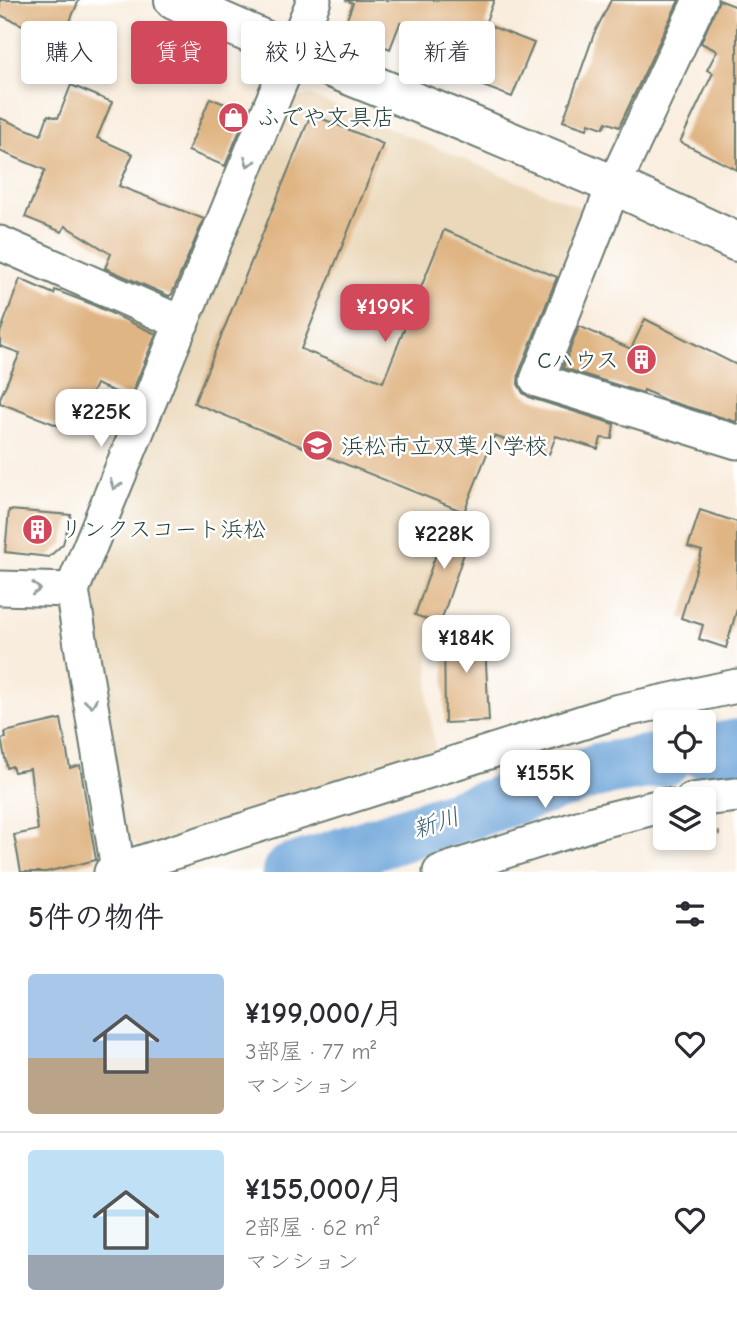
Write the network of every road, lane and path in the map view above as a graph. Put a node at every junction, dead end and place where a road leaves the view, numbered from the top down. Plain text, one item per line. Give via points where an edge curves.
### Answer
1 (174, 0) edge
2 (314, 0) edge
3 (700, 0) edge
4 (306, 21) edge
5 (241, 30) edge
6 (281, 84) edge
7 (371, 84) edge
8 (614, 185) junction
9 (737, 242) edge
10 (0, 243) edge
11 (183, 323) junction
12 (737, 442) edge
13 (0, 588) edge
14 (72, 590) junction
15 (737, 686) edge
16 (737, 795) edge
17 (716, 797) edge
18 (653, 808) edge
19 (722, 833) dead end
20 (716, 834) edge
21 (115, 871) edge
22 (440, 872) edge

1 - 5 street
2 - 4 street
3 - 8 street
6 -> 11 street
7 - 8 street
8 - 9 street
8 - 12 street via 537,380
10 - 11 street
11 -> 14 street
13 -> 14 street
14 -> 21 street
15 - 21 street via 615,712
16 - 17 street
18 - 22 street
19 - 20 path

